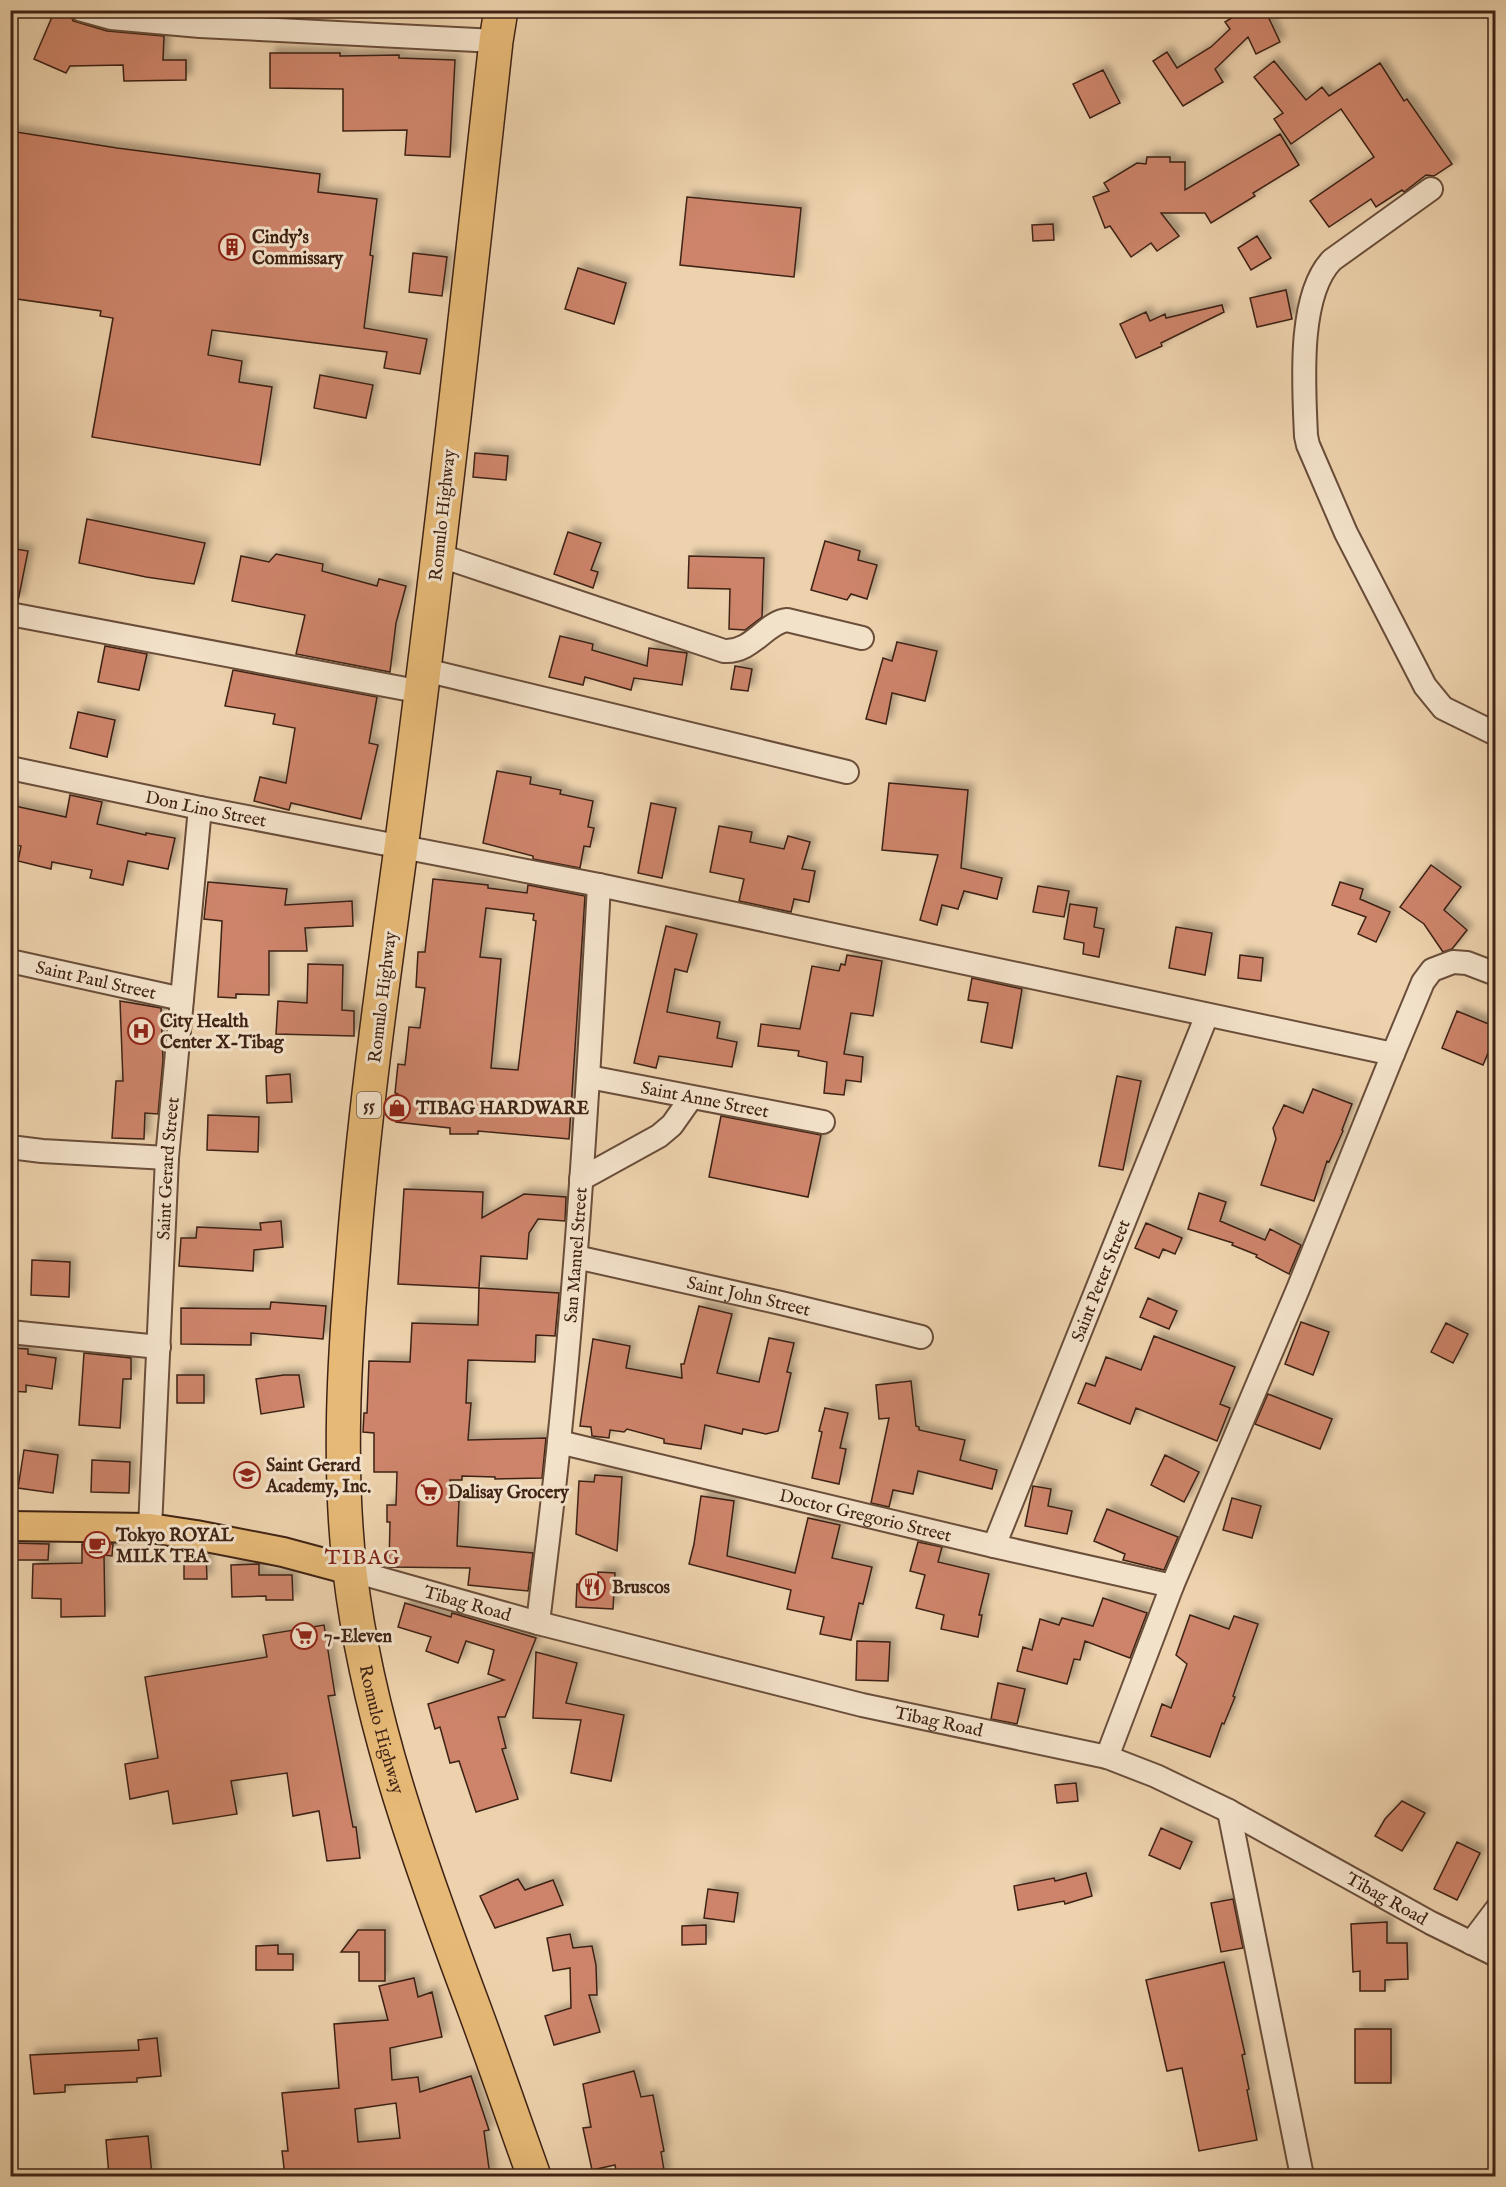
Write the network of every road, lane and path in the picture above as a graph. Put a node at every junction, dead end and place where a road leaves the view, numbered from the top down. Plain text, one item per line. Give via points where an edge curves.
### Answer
1 (82, 10) edge
2 (498, 26) edge
3 (1431, 189) dead end
4 (438, 555) junction
5 (10, 614) edge
6 (862, 638) dead end
7 (423, 681) junction
8 (1496, 734) edge
9 (10, 768) edge
10 (847, 772) dead end
11 (200, 808) junction
12 (400, 845) junction
13 (599, 885) junction
14 (10, 961) edge
15 (1493, 971) edge
16 (182, 999) junction
17 (1207, 1015) junction
18 (1394, 1054) junction
19 (589, 1077) junction
20 (691, 1098) junction
21 (823, 1122) dead end
22 (10, 1147) edge
23 (167, 1158) junction
24 (581, 1179) junction
25 (576, 1257) junction
26 (10, 1332) edge
27 (921, 1337) dead end
28 (159, 1347) junction
29 (559, 1442) junction
30 (10, 1526) edge
31 (150, 1528) junction
32 (994, 1546) junction
33 (350, 1570) junction
34 (1172, 1586) junction
35 (538, 1623) junction
36 (1107, 1757) junction
37 (1229, 1811) junction
38 (1496, 1910) edge
39 (1471, 1943) junction
40 (1496, 1955) edge
41 (534, 2176) edge
42 (1302, 2176) edge

1 - 2 street via 111,18 200,26
2 - 4 highway, Romulo Highway / 55
3 - 8 street via 1332,260 1323,272 1308,313 1306,436 1346,533 1425,686 1443,708
4 - 6 street via 724,651 741,648 776,623 787,620
4 - 7 highway, Romulo Highway / 55
5 - 7 street
7 - 10 street
7 - 12 highway, Romulo Highway / 55
9 - 11 street, Don Lino Street
11 - 12 street, Don Lino Street
11 - 16 street, Saint Gerard Street
12 - 13 street, Don Lino Street
12 - 33 highway, Romulo Highway / 55 via 346,1327 345,1478
13 - 17 street, Don Lino Street
13 - 19 street, San Manuel Street
14 - 16 street, Saint Paul Street
15 - 18 street via 1453,962 1432,970 1423,982
16 - 23 street, Saint Gerard Street
17 - 18 street, Don Lino Street
17 - 32 street, Saint Peter Street
18 - 34 street
19 - 20 street, Saint Anne Street
19 - 24 street, San Manuel Street
20 - 21 street, Saint Anne Street
20 - 24 street via 659,1136
22 - 23 street
23 - 28 street, Saint Gerard Street
24 - 25 street, San Manuel Street
25 - 27 street, Saint John Street
25 - 29 street, San Manuel Street
26 - 28 street
28 - 31 street, Saint Gerard Street
29 - 32 street, Doctor Gregorio Street
29 - 35 street, San Manuel Street
30 - 31 main road
31 - 33 main road via 283,1552
32 - 34 street, Doctor Gregorio Street
33 - 35 street, Tibag Road
33 - 41 highway, Romulo Highway / 55 via 371,1691 399,1799
34 - 36 street
35 - 36 street, Tibag Road via 862,1706
36 - 37 street, Tibag Road
37 - 39 street, Tibag Road
37 - 42 street
38 - 39 street
39 - 40 street, Tibag Road

